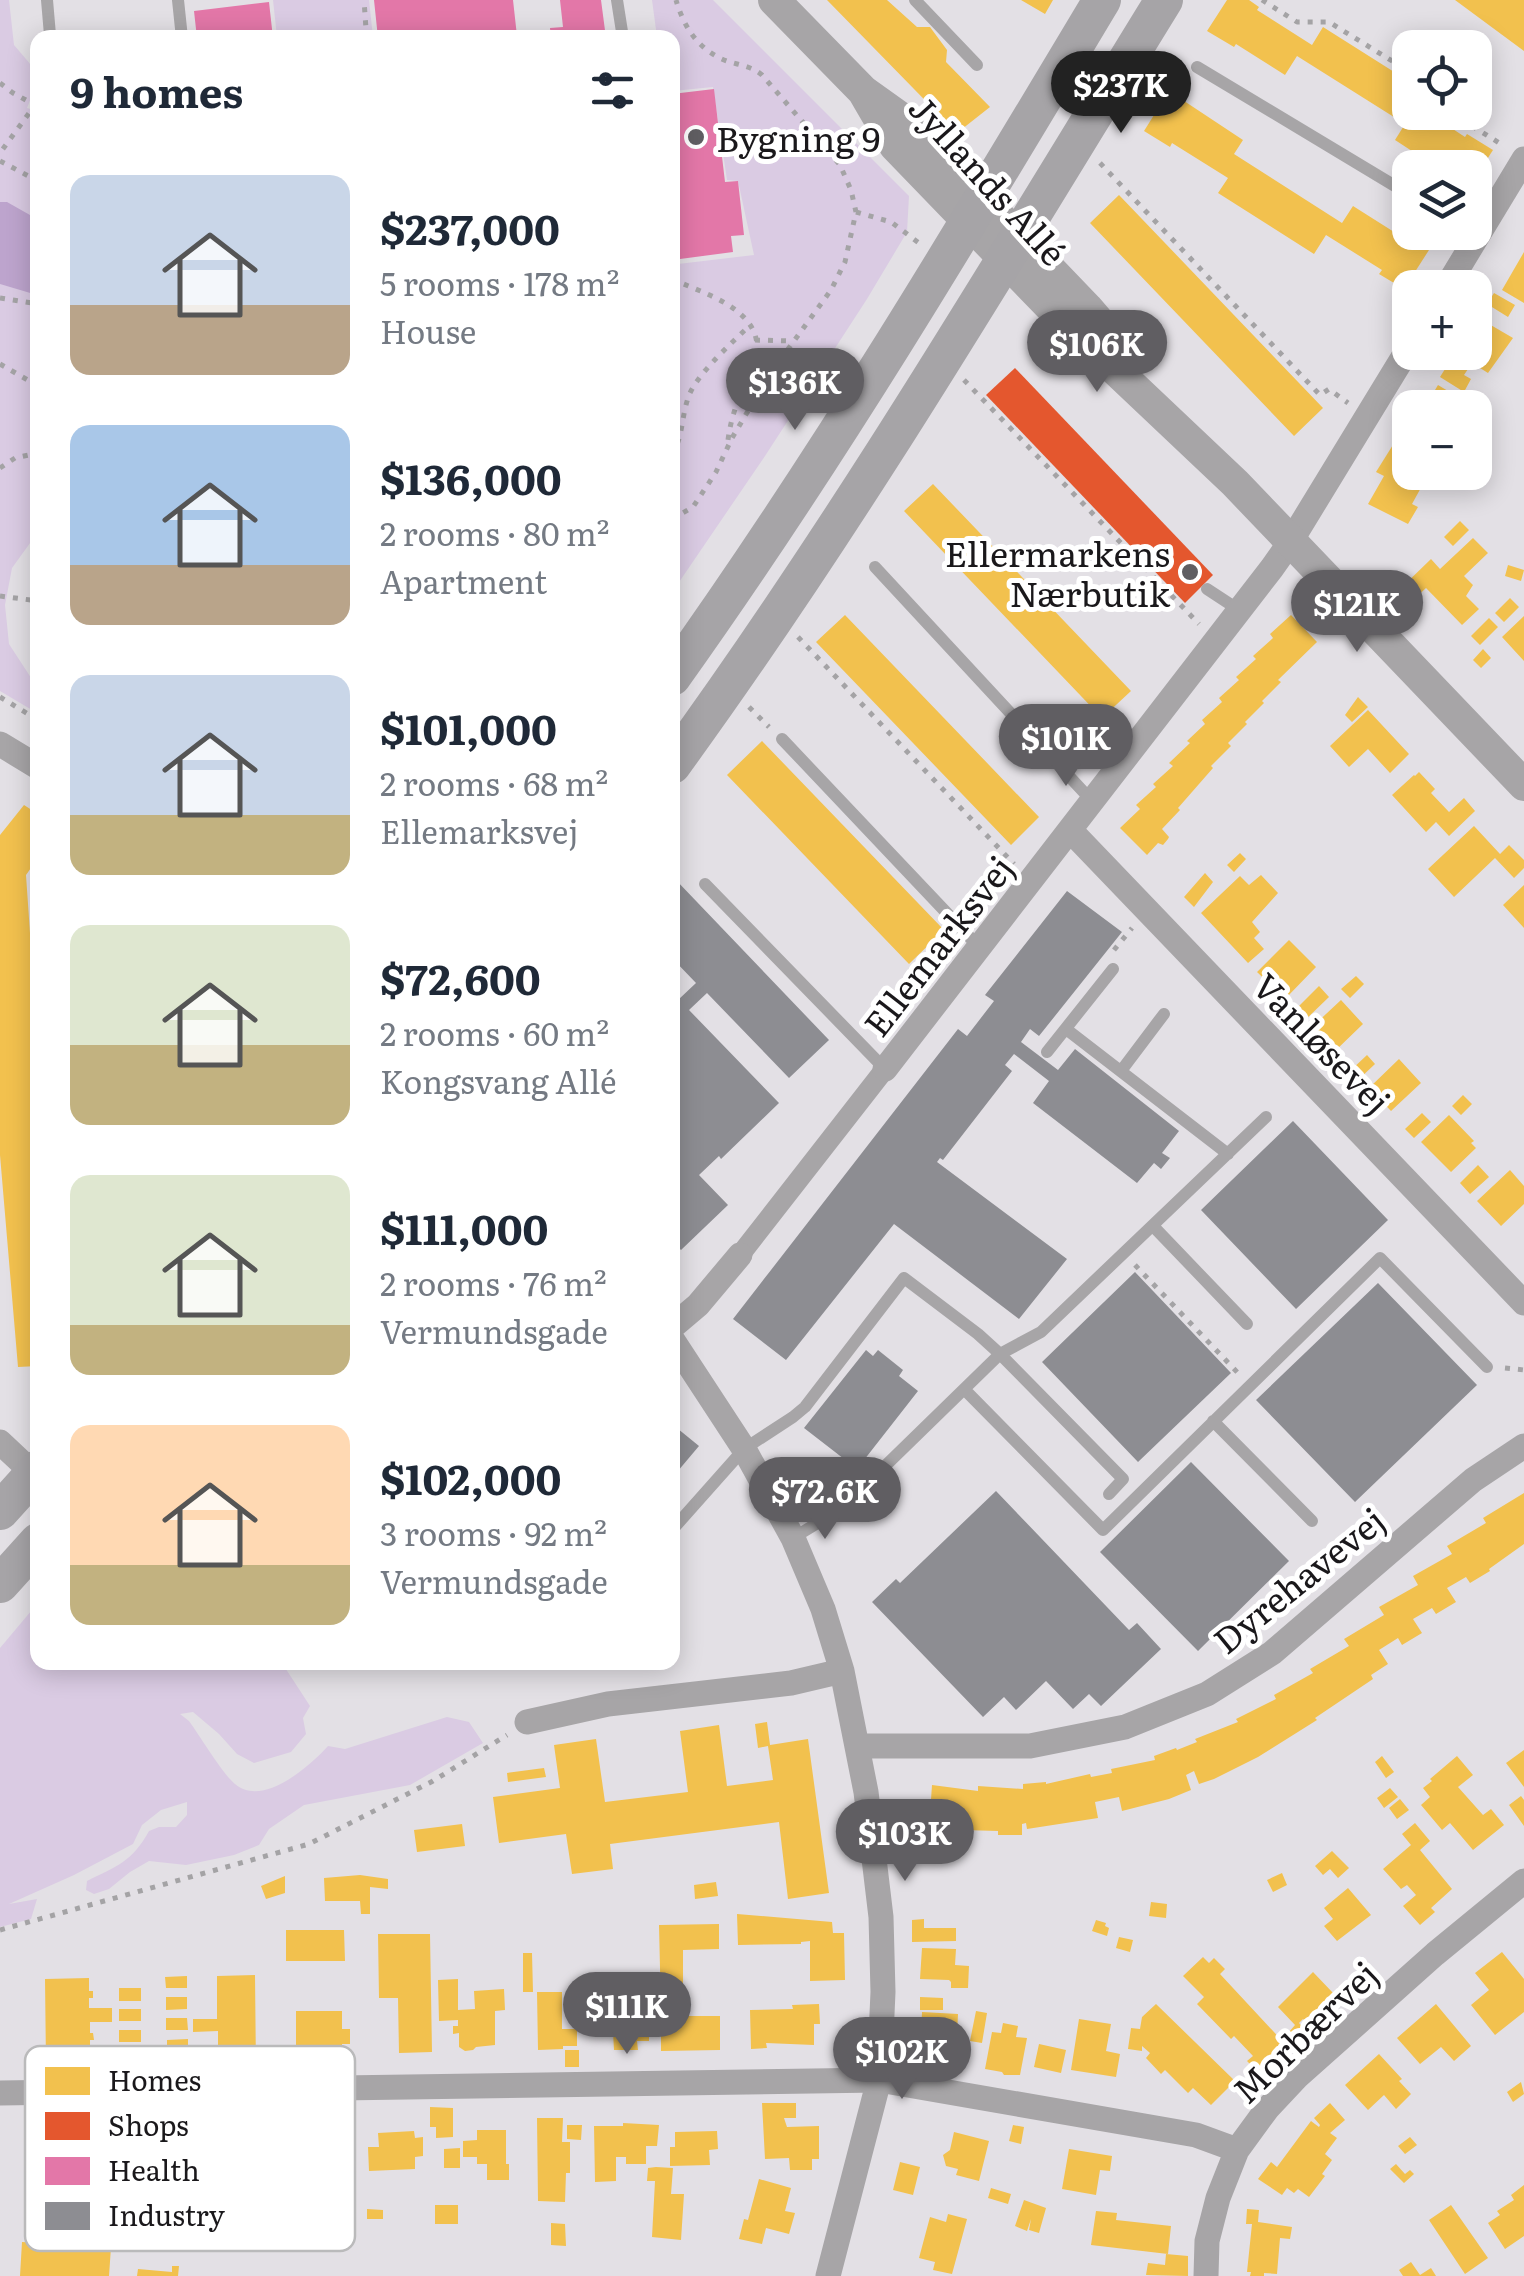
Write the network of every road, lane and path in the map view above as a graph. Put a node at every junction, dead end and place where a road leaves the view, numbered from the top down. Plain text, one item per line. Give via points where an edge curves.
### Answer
1 (47, 0) edge
2 (178, 0) edge
3 (364, 0) edge
4 (617, 0) edge
5 (676, 0) edge
6 (774, 0) edge
7 (915, 0) edge
8 (1102, 0) edge
9 (1164, 0) edge
10 (1262, 0) edge
11 (50, 30) edge
12 (181, 30) edge
13 (366, 30) edge
14 (622, 30) edge
15 (1392, 61) edge
16 (977, 65) dead end
17 (1197, 67) dead end
18 (0, 83) edge
19 (30, 101) edge
20 (30, 112) edge
21 (1479, 130) edge
22 (1079, 140) junction
23 (0, 152) edge
24 (1517, 154) edge
25 (0, 161) edge
26 (30, 177) edge
27 (1392, 184) edge
28 (1492, 202) edge
29 (974, 209) junction
30 (856, 212) junction
31 (1013, 249) junction
32 (942, 263) junction
33 (680, 282) edge
34 (0, 298) edge
35 (30, 303) edge
36 (749, 326) junction
37 (755, 340) junction
38 (794, 342) junction
39 (944, 359) junction
40 (0, 364) edge
41 (1396, 370) edge
42 (30, 381) edge
43 (1368, 416) junction
44 (680, 442) edge
45 (727, 448) junction
46 (30, 455) edge
47 (0, 468) edge
48 (680, 514) edge
49 (1291, 541) junction
50 (875, 568) dead end
51 (1208, 589) dead end
52 (0, 596) edge
53 (30, 599) edge
54 (1239, 610) junction
55 (778, 616) junction
56 (1216, 641) junction
57 (680, 665) edge
58 (729, 687) junction
59 (0, 697) edge
60 (30, 715) edge
61 (782, 739) joint
62 (0, 744) edge
63 (680, 753) edge
64 (30, 763) edge
65 (1522, 781) edge
66 (1092, 801) junction
67 (1070, 830) junction
68 (1030, 880) junction
69 (705, 884) dead end
70 (1146, 910) junction
71 (979, 948) junction
72 (1113, 968) joint
73 (1164, 1014) dead end
74 (1066, 1029) junction
75 (1047, 1052) dead end
76 (886, 1069) junction
77 (1120, 1071) junction
78 (1266, 1118) dead end
79 (1228, 1154) junction
80 (1153, 1226) junction
81 (1124, 1253) junction
82 (740, 1255) joint
83 (1524, 1303) edge
84 (680, 1320) edge
85 (1247, 1324) dead end
86 (680, 1351) edge
87 (1000, 1354) junction
88 (1486, 1367) dead end
89 (1250, 1386) junction
90 (964, 1389) junction
91 (1213, 1421) junction
92 (0, 1442) edge
93 (1524, 1446) edge
94 (744, 1450) junction
95 (30, 1467) edge
96 (30, 1477) edge
97 (1109, 1494) dead end
98 (0, 1511) edge
99 (680, 1521) edge
100 (1312, 1522) dead end
101 (793, 1538) junction
102 (30, 1551) edge
103 (0, 1584) edge
104 (842, 1670) junction
105 (527, 1722) joint
106 (857, 1746) junction
107 (1524, 1881) edge
108 (0, 1930) edge
109 (879, 2080) junction
110 (355, 2088) edge
111 (0, 2093) edge
112 (25, 2093) edge
113 (1236, 2150) junction
114 (828, 2276) edge
115 (1206, 2276) edge

1 - 11 lane
2 - 12 lane
3 - 13 path
4 - 14 lane
5 - 30 path via 695,40 718,58 754,68 840,165
6 - 29 street, Jyllands Allé via 863,90 912,126
7 - 16 lane
8 - 29 main road
9 - 22 main road
10 - 15 path via 1297,22 1329,22
17 - 27 lane
18 - 19 path
20 - 23 path
21 - 24 path
22 - 31 main road
22 - 43 path via 1320,395 1329,390
24 - 28 street
25 - 26 path
29 - 31 street, Jyllands Allé
29 - 32 main road
30 - 32 path via 891,222
30 - 38 path via 845,262
31 - 39 main road
31 - 49 street, Jyllands Allé via 1087,308
32 - 57 main road
33 - 36 path via 721,300
34 - 35 path
36 - 37 path
36 - 44 path via 692,389
37 - 38 path
37 - 45 path
38 - 45 path
39 - 55 main road
39 - 56 path
40 - 42 path
41 - 43 street, Ellemarksvej
43 - 49 street, Ellemarksvej
45 - 48 path via 693,507
46 - 47 path
49 - 54 street, Ellemarksvej
49 - 65 street, Jyllands Allé
50 - 66 lane
51 - 54 lane
52 - 53 path
54 - 56 street, Ellemarksvej
55 - 58 main road
55 - 68 path
56 - 66 street, Ellemarksvej
58 - 61 path
58 - 63 main road
59 - 60 path
61 - 71 lane
62 - 64 street
66 - 67 street, Ellemarksvej
67 - 68 street, Ellemarksvej
67 - 70 street, Vanløsevej
68 - 71 street, Ellemarksvej
69 - 76 lane
70 - 72 path via 1109,957
70 - 83 street, Vanløsevej
71 - 76 street, Ellemarksvej
72 - 74 lane
73 - 77 lane
74 - 75 lane
74 - 77 lane
76 - 82 street, Ellemarksvej
77 - 79 lane
78 - 79 lane
79 - 80 lane
80 - 81 lane
80 - 85 lane
81 - 87 lane via 1041,1332
81 - 89 path
82 - 84 street, Ellemarksvej
86 - 94 street
87 - 90 lane
87 - 94 lane via 904,1278 805,1407
87 - 97 lane via 1124,1480
88 - 89 lane via 1380,1258
89 - 91 lane
90 - 91 lane via 1103,1530
90 - 101 lane via 842,1508
91 - 100 lane
92 - 95 street
93 - 106 street, Dyrehavevej via 1473,1480 1272,1653 1207,1694 1125,1727 1030,1746
94 - 99 lane
94 - 101 street
96 - 98 main road
101 - 104 street
102 - 103 main road
104 - 105 street
104 - 106 street
105 - 108 path via 309,1844
106 - 109 street via 881,1917
107 - 113 street, Morbærvej via 1297,2077
109 - 110 street
109 - 113 street via 1196,2135
109 - 114 street
111 - 112 street
113 - 115 street, Morbærvej via 1206,2242

